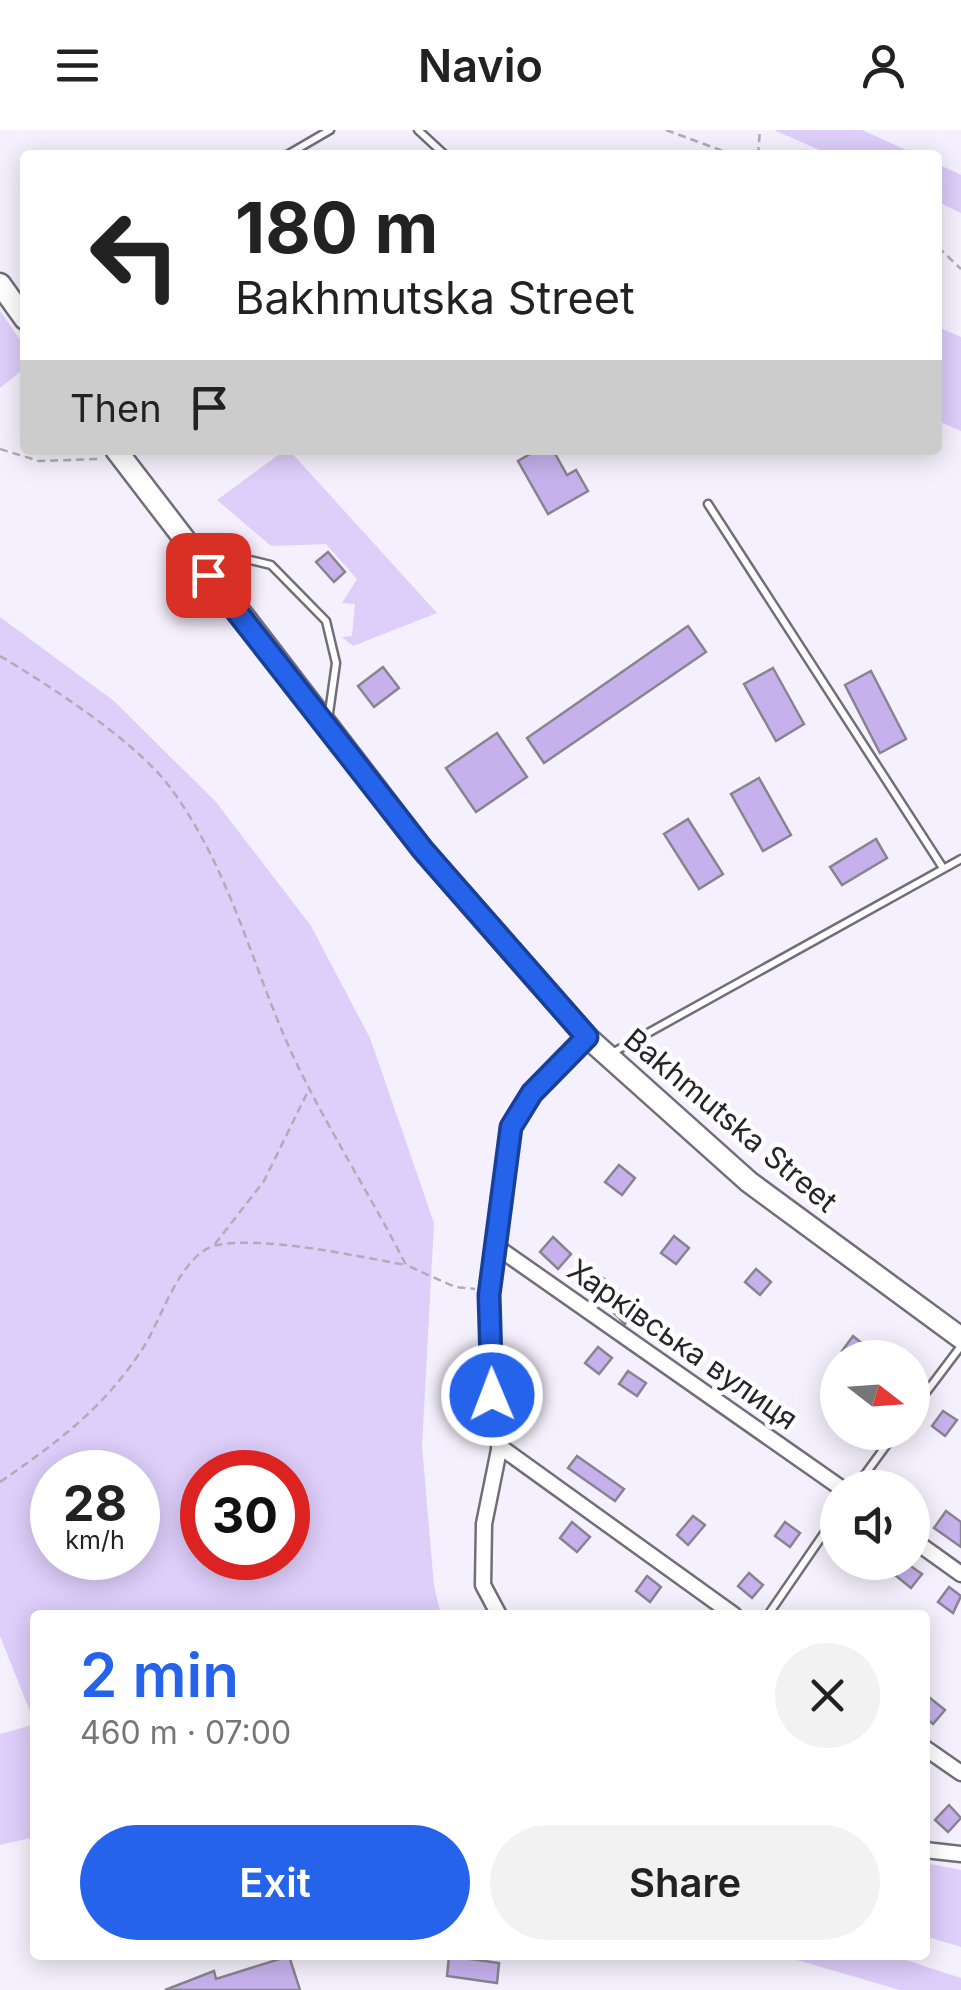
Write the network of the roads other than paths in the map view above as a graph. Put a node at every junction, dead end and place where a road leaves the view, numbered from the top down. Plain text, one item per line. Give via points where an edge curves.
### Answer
1 (330, 130) edge
2 (418, 130) edge
3 (296, 150) edge
4 (440, 150) edge
5 (0, 284) edge
6 (20, 312) edge
7 (119, 455) edge
8 (708, 504) dead end
9 (186, 545) junction
10 (328, 726) junction
11 (961, 860) edge
12 (943, 868) junction
13 (587, 1037) junction
14 (607, 1056) junction
15 (494, 1245) junction
16 (961, 1338) edge
17 (961, 1346) edge
18 (930, 1387) edge
19 (499, 1446) junction
20 (820, 1473) edge
21 (820, 1539) edge
22 (930, 1552) edge
23 (961, 1574) edge
24 (496, 1610) edge
25 (727, 1610) edge
26 (771, 1610) edge
27 (930, 1751) edge
28 (961, 1773) edge
29 (930, 1851) edge
30 (961, 1854) edge

1 - 3 lane
2 - 4 lane
5 - 6 main road
7 - 9 main road, Bakhmutska Street
8 - 12 lane
9 - 10 main road, Bakhmutska Street
9 - 10 lane via 271,565 326,621 336,663
10 - 13 main road, Bakhmutska Street via 423,850
11 - 12 lane
12 - 14 lane
13 - 14 main road, Bakhmutska Street
13 - 15 street via 532,1093 511,1127
14 - 16 main road, Bakhmutska Street via 748,1182
15 - 19 street via 492,1395
15 - 20 street, Харківська вулиця
17 - 18 lane
19 - 24 street via 484,1524 482,1584
19 - 25 street
21 - 26 lane
22 - 23 street
27 - 28 street
29 - 30 street

